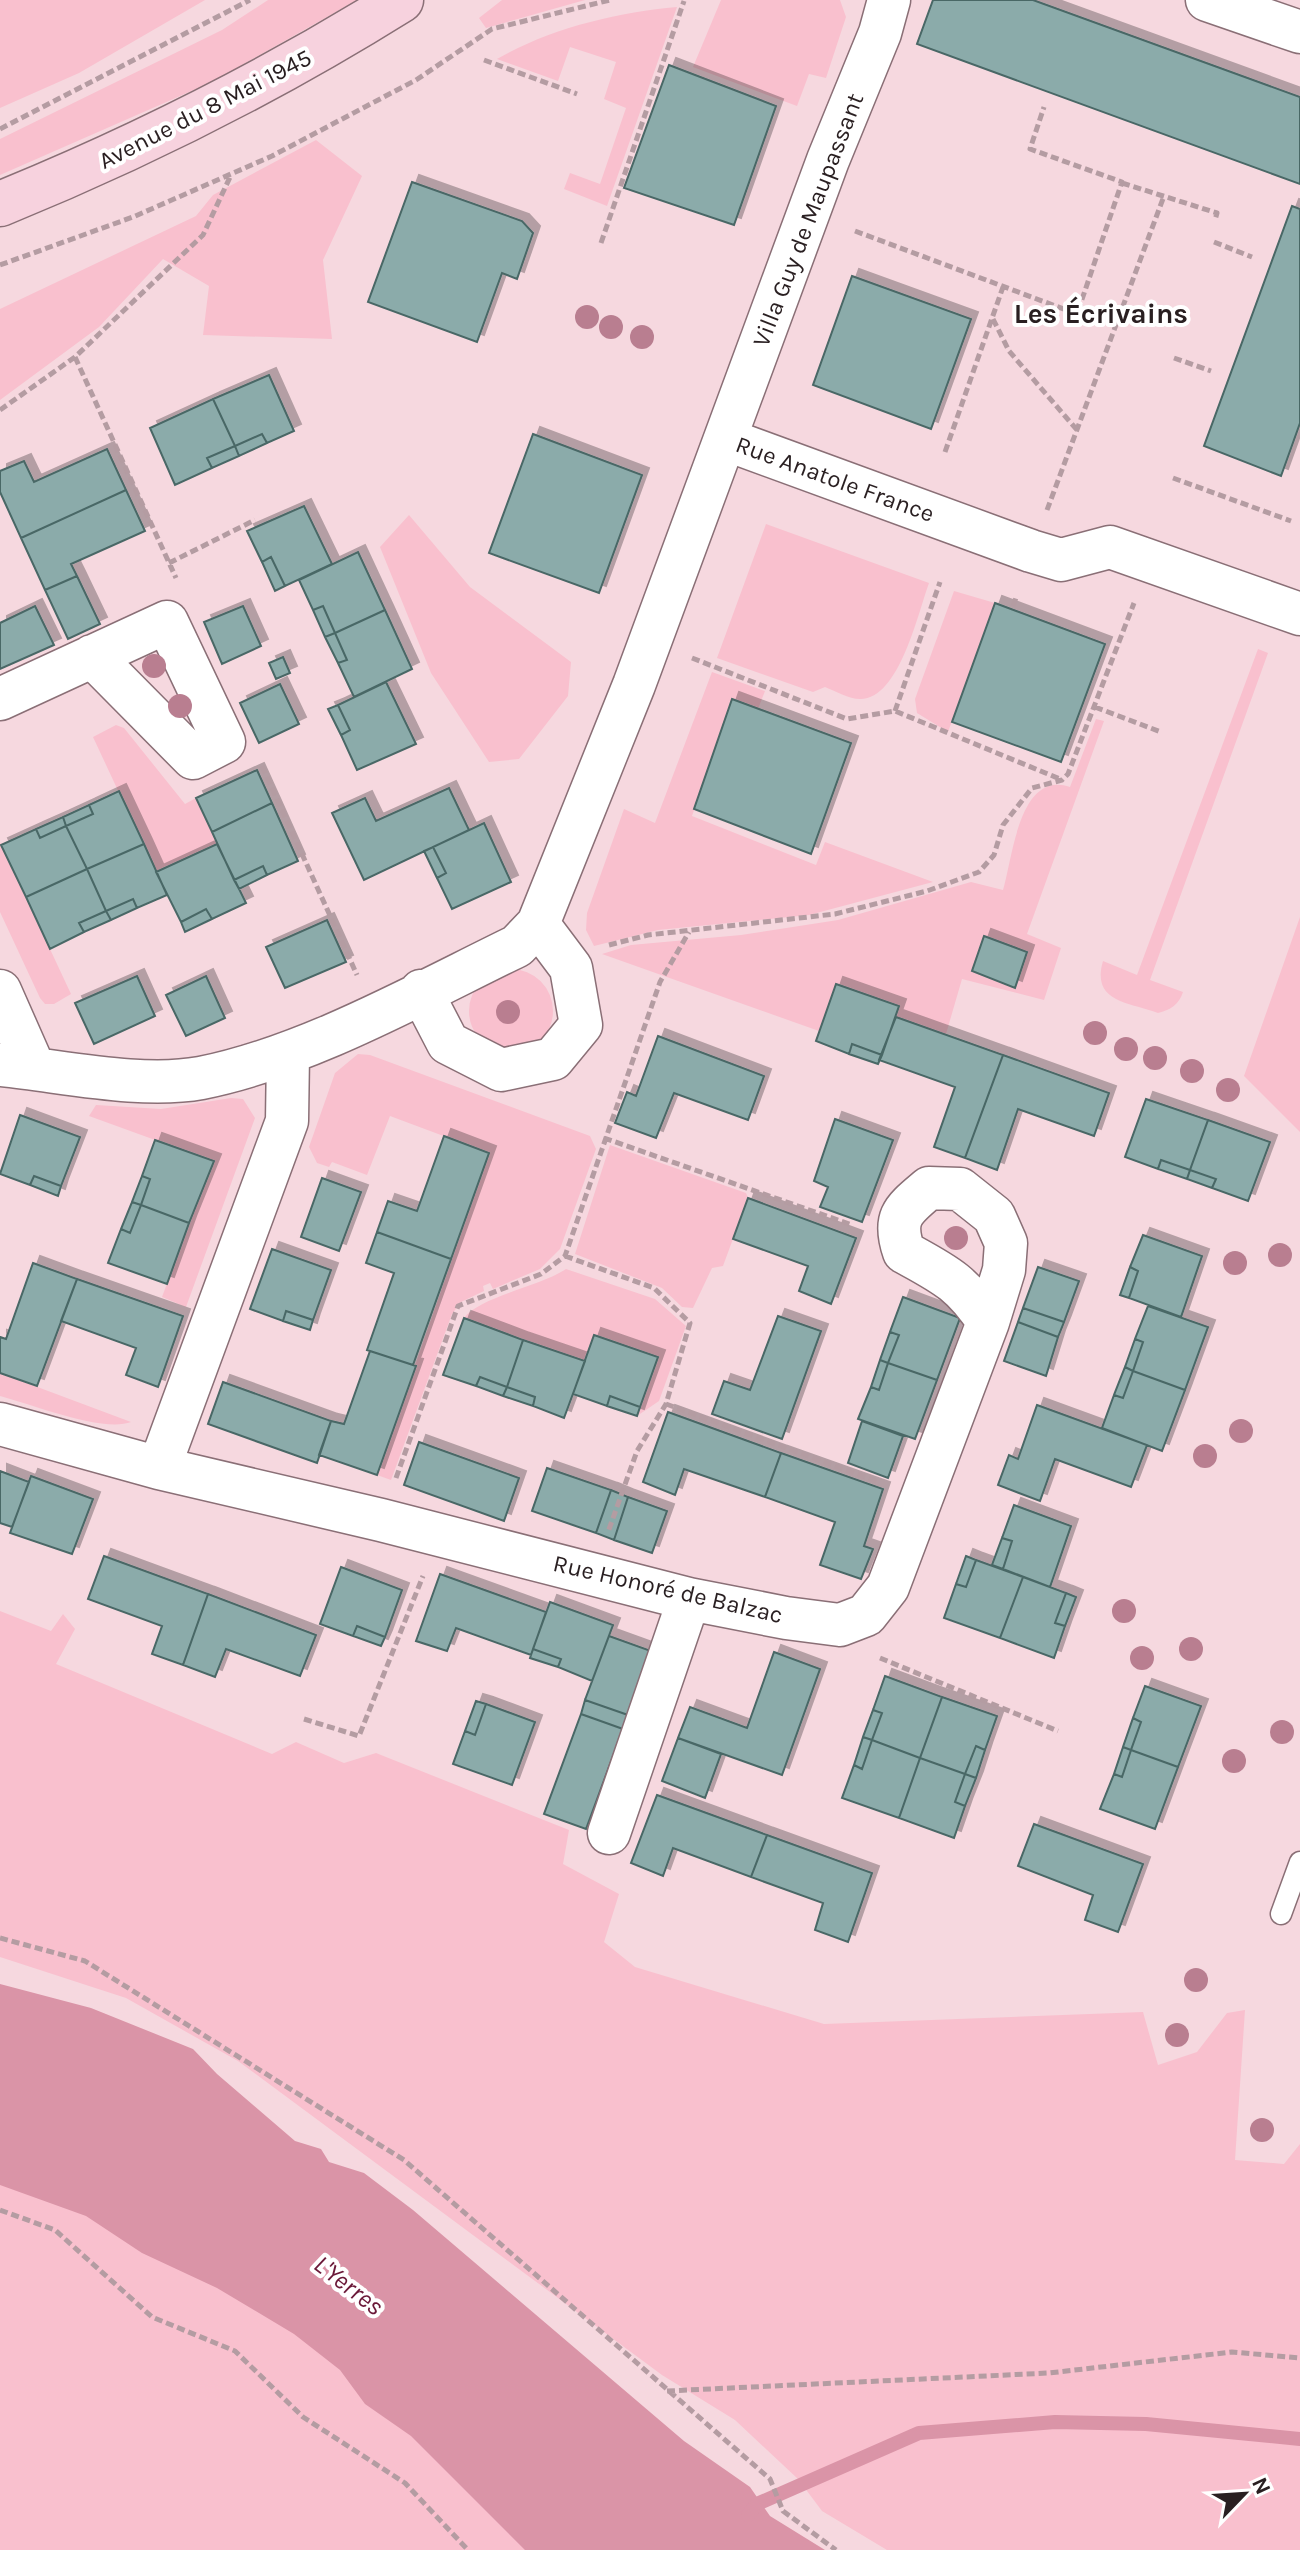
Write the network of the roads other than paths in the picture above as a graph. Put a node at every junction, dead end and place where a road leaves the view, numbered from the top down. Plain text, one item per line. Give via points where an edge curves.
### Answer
1 (401, 0) edge
2 (889, 0) edge
3 (1207, 0) edge
4 (1300, 32) edge
5 (0, 204) edge
6 (725, 439) junction
7 (1300, 614) edge
8 (92, 656) dead end
9 (0, 699) edge
10 (538, 924) junction
11 (0, 991) edge
12 (421, 991) junction
13 (288, 1054) junction
14 (17, 1066) edge
15 (988, 1322) junction
16 (0, 1424) edge
17 (159, 1468) junction
18 (689, 1599) junction
19 (609, 1833) dead end
20 (1300, 1862) edge
21 (1281, 1914) dead end

1 - 5 main road, Avenue du 8 Mai 1945 via 312,56 113,158
2 - 6 street, Villa Guy de Maupassant
3 - 4 street
6 - 7 street, Rue Anatole France via 1031,551 1061,560 1110,547
6 - 10 street, Rue Anatole France
8 - 9 street
10 - 12 street via 517,946
10 - 12 street via 571,968 581,1025 553,1059 501,1070 448,1043
11 - 14 street
12 - 13 street
13 - 14 street via 199,1078 144,1080
13 - 17 street via 287,1121
15 - 15 street via 1004,1270 1006,1243 994,1216 960,1189 929,1188 903,1209 897,1232 904,1252 969,1293
15 - 18 street, Rue Honoré de Balzac via 888,1587 866,1615 840,1625
16 - 17 street, Rue Honoré de Balzac
17 - 18 street, Rue Honoré de Balzac
18 - 19 street
20 - 21 lane

